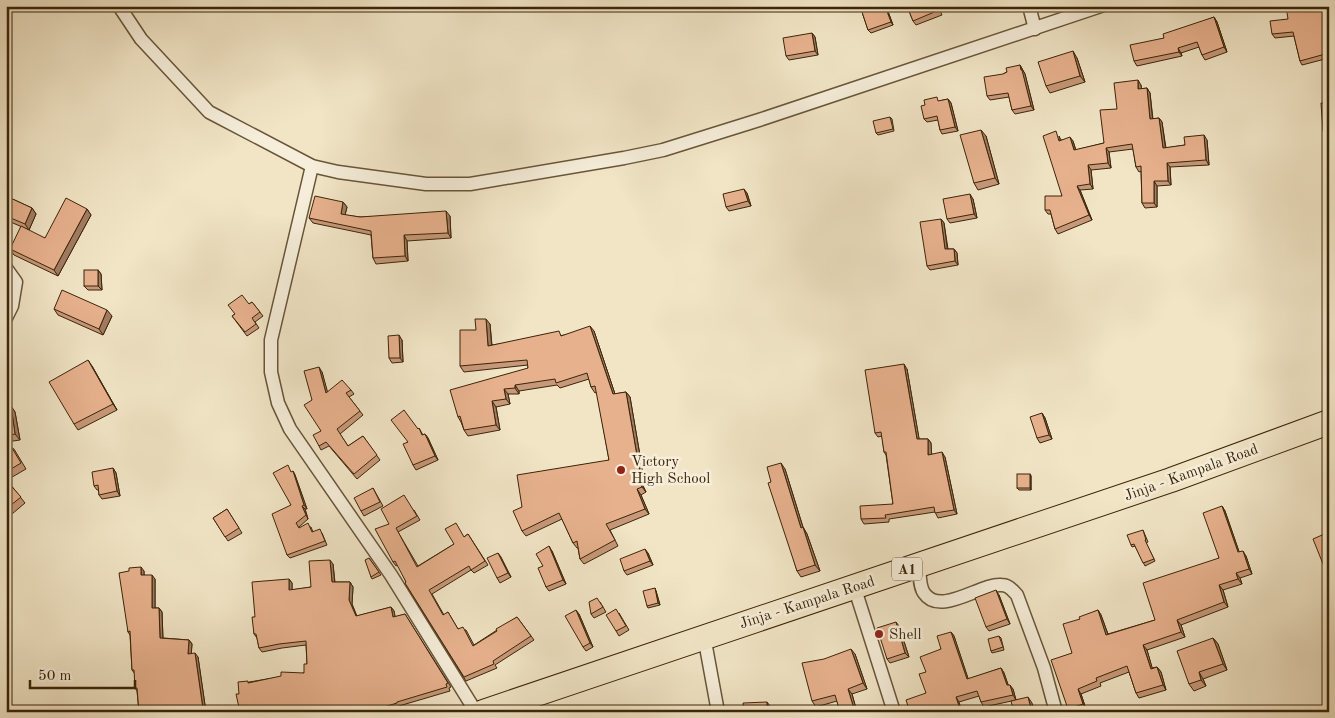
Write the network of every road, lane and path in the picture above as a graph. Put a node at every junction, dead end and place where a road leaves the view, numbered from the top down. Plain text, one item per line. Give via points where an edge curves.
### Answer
1 (119, 6) edge
2 (1029, 6) edge
3 (1101, 6) edge
4 (1035, 29) junction
5 (312, 166) junction
6 (6, 268) edge
7 (6, 318) edge
8 (1329, 422) edge
9 (918, 566) junction
10 (854, 586) junction
11 (704, 636) junction
12 (476, 712) edge
13 (484, 712) edge
14 (718, 712) edge
15 (894, 712) edge
16 (1056, 712) edge

1 - 5 street via 141,39 209,112
2 - 4 street
3 - 4 street
4 - 5 street via 750,123 663,150 624,158 470,184 426,184
5 - 12 street via 271,340 271,372 278,403 290,428 391,575
6 - 7 street via 16,282 12,306
8 - 9 highway, Jinja - Kampala Road / A1
9 - 10 highway, Jinja - Kampala Road / A1
9 - 16 street via 924,594 931,599 950,601 992,586 1010,588 1016,595 1044,668
10 - 11 highway, Jinja - Kampala Road / A1
10 - 15 street
11 - 13 highway, Jinja - Kampala Road / A1
11 - 14 street

